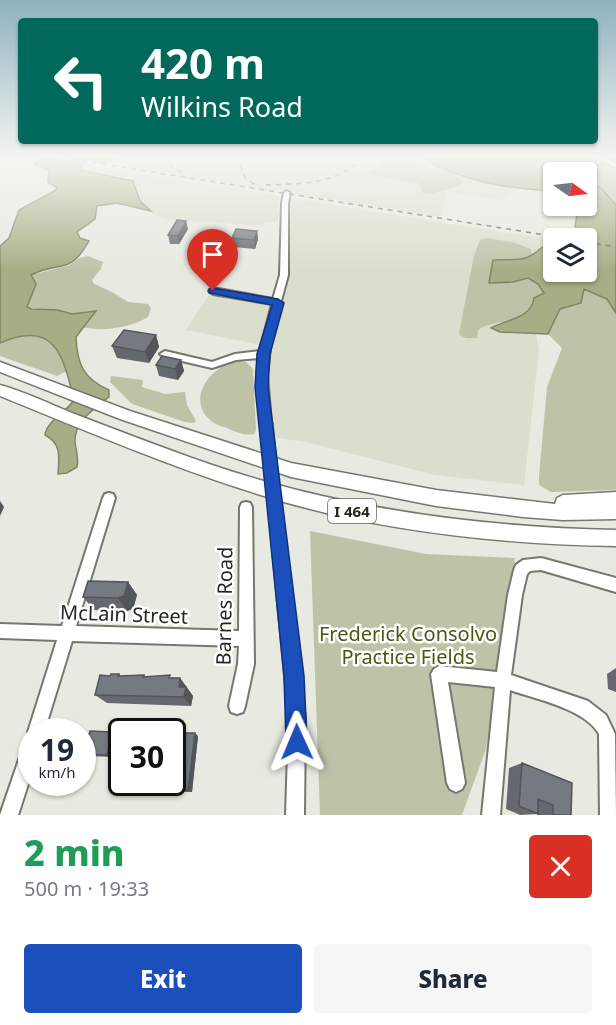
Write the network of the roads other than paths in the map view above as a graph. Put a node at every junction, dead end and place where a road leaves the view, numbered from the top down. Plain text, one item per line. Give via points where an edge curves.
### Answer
1 (287, 194) edge
2 (213, 291) dead end
3 (278, 303) junction
4 (264, 354) junction
5 (158, 365) edge
6 (0, 367) edge
7 (0, 390) edge
8 (110, 498) dead end
9 (616, 500) edge
10 (246, 507) dead end
11 (506, 507) junction
12 (616, 512) edge
13 (616, 538) edge
14 (616, 585) edge
15 (0, 631) edge
16 (68, 633) junction
17 (247, 639) junction
18 (503, 681) junction
19 (237, 706) dead end
20 (41, 718) edge
21 (456, 783) dead end
22 (18, 788) edge
23 (9, 815) edge
24 (296, 815) edge
25 (491, 815) edge
26 (609, 815) edge

1 - 3 street via 284,275
2 - 3 street
3 - 4 street
4 - 5 street via 212,365 168,350
4 - 24 street, bridge via 262,387 297,719
6 - 11 highway, I 464 via 125,415 291,470 435,498
7 - 13 highway, I 464 via 237,481 371,516 490,533
8 - 16 street
9 - 11 highway
10 - 17 street, Barnes Road
11 - 12 highway, I 464
14 - 18 street via 541,564 525,567 518,576
15 - 16 street, McLain Street
16 - 17 street, McLain Street
16 - 20 street
17 - 19 street, Barnes Road
18 - 21 street via 439,674
18 - 25 street
18 - 26 street via 582,707 603,723
22 - 23 street

